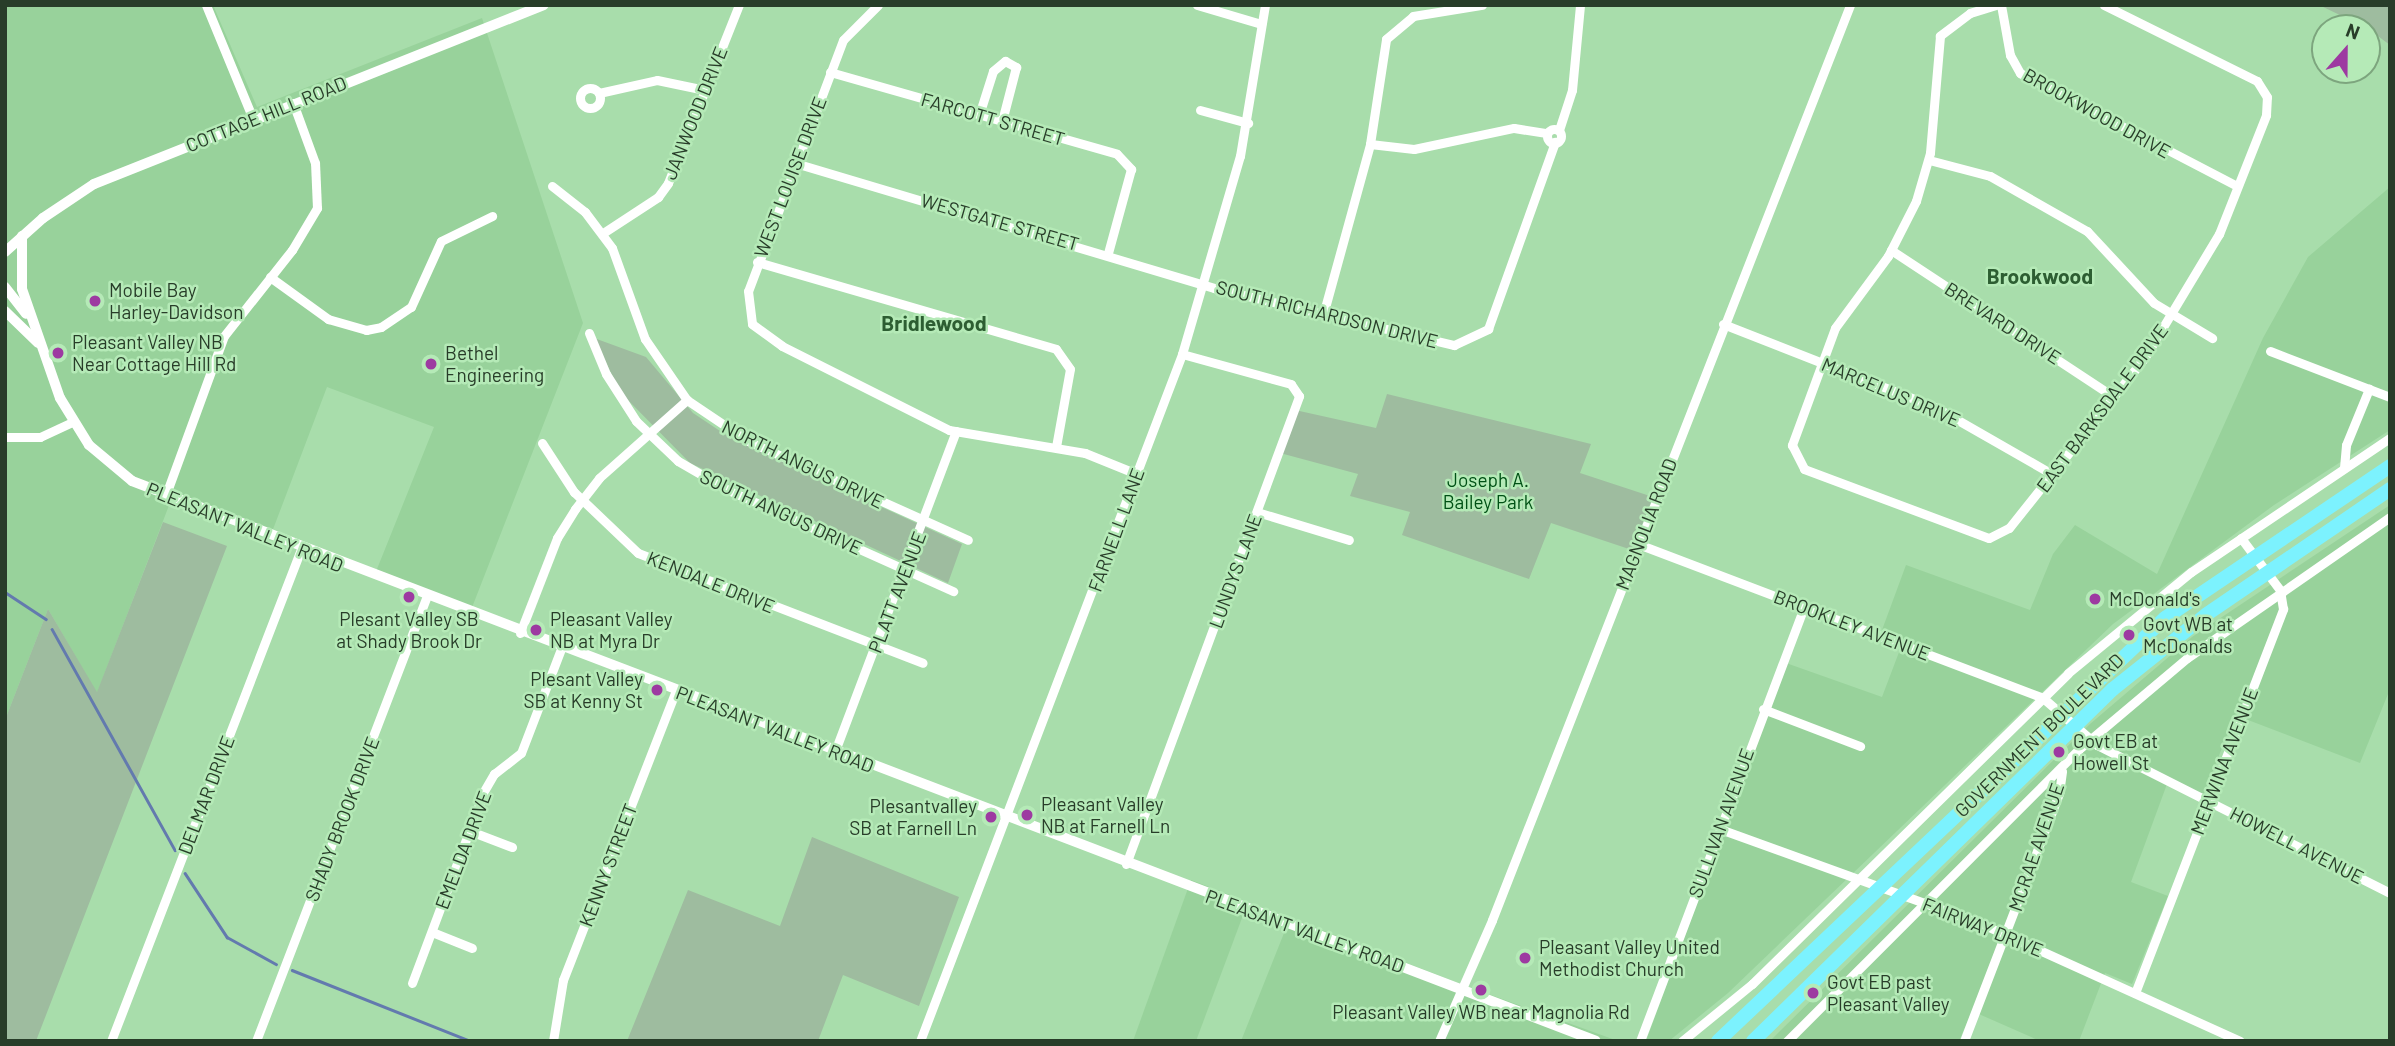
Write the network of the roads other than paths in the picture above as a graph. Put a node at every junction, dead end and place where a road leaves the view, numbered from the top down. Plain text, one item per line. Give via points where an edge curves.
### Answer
1 (206, 5) edge
2 (544, 5) edge
3 (739, 5) edge
4 (878, 5) edge
5 (1197, 5) edge
6 (1265, 5) edge
7 (1482, 5) edge
8 (1580, 5) edge
9 (1850, 5) edge
10 (1999, 5) edge
11 (2104, 5) edge
12 (1261, 24) junction
13 (830, 72) junction
14 (705, 90) junction
15 (599, 93) dead end
16 (293, 103) junction
17 (1200, 110) dead end
18 (979, 115) junction
19 (253, 119) junction
20 (1002, 121) junction
21 (1248, 123) junction
22 (1559, 130) junction
23 (1548, 133) junction
24 (1555, 142) junction
25 (1370, 144) junction
26 (1929, 160) junction
27 (795, 163) junction
28 (552, 186) dead end
29 (2238, 186) junction
30 (492, 216) dead end
31 (603, 233) junction
32 (22, 236) junction
33 (1891, 250) junction
34 (5, 252) edge
35 (1108, 253) junction
36 (757, 262) junction
37 (270, 277) junction
38 (1204, 282) junction
39 (5, 287) edge
40 (5, 311) edge
41 (2173, 314) junction
42 (1324, 315) junction
43 (1723, 324) junction
44 (33, 326) junction
45 (589, 333) dead end
46 (2212, 338) dead end
47 (42, 348) junction
48 (2270, 351) dead end
49 (1182, 354) junction
50 (1821, 362) junction
51 (2369, 389) junction
52 (2114, 397) junction
53 (2390, 397) edge
54 (687, 400) junction
55 (72, 422) junction
56 (956, 431) junction
57 (5, 436) edge
58 (650, 436) junction
59 (2390, 438) edge
60 (542, 443) dead end
61 (1056, 447) junction
62 (2390, 466) edge
63 (2344, 468) junction
64 (1137, 474) junction
65 (2052, 474) junction
66 (2390, 489) edge
67 (164, 497) junction
68 (583, 500) junction
69 (1257, 512) junction
70 (2390, 517) edge
71 (924, 522) junction
72 (2241, 538) junction
73 (968, 540) dead end
74 (1349, 540) dead end
75 (1638, 544) junction
76 (301, 549) junction
77 (2255, 556) junction
78 (906, 570) junction
79 (2267, 573) junction
80 (2280, 590) junction
81 (953, 591) dead end
82 (426, 597) junction
83 (1804, 606) junction
84 (520, 633) junction
85 (876, 646) junction
86 (561, 649) junction
87 (923, 663) dead end
88 (675, 692) junction
89 (2043, 698) junction
90 (1763, 709) junction
91 (2061, 714) junction
92 (2074, 725) junction
93 (2091, 740) junction
94 (1860, 746) dead end
95 (835, 751) junction
96 (2062, 771) junction
97 (2208, 800) junction
98 (1007, 818) junction
99 (1720, 828) junction
100 (470, 831) junction
101 (512, 847) dead end
102 (1126, 864) junction
103 (1859, 878) junction
104 (1882, 887) junction
105 (2390, 892) edge
106 (1902, 894) junction
107 (1926, 903) junction
108 (432, 932) junction
109 (2005, 934) junction
110 (472, 948) dead end
111 (412, 983) dead end
112 (1460, 989) junction
113 (2135, 993) junction
114 (111, 1041) edge
115 (256, 1041) edge
116 (553, 1041) edge
117 (920, 1041) edge
118 (1439, 1041) edge
119 (1596, 1041) edge
120 (1640, 1041) edge
121 (1682, 1041) edge
122 (1718, 1041) edge
123 (1753, 1041) edge
124 (1787, 1041) edge
125 (1964, 1041) edge
126 (2240, 1041) edge

1 - 19 street
2 - 16 street, COTTAGE HILL ROAD
3 - 14 street, JANWOOD DRIVE
4 - 13 street, WEST LOUISE DRIVE via 848,31
5 - 12 street
6 - 12 street, FARNELL LANE
7 - 25 street via 1413,16 1386,39
8 - 22 street, SOUTH RICHARDSON DRIVE via 1572,90
9 - 43 street, MAGNOLIA ROAD
10 - 26 street via 1957,19 1935,45
10 - 29 street, BROOKWOOD DRIVE via 2010,55 2021,73
11 - 29 street, EAST BARKSDALE DRIVE via 2257,81 2267,97 2266,116
12 - 21 street, FARNELL LANE
13 - 18 street, FARCOTT STREET
13 - 27 street, WEST LOUISE DRIVE
14 - 15 street via 657,80
14 - 31 street, JANWOOD DRIVE via 658,197
16 - 19 street, COTTAGE HILL ROAD
16 - 37 street via 315,163 317,208
17 - 21 street
18 - 20 street, FARCOTT STREET
18 - 20 street via 993,71 1005,61 1016,67
19 - 32 street, COTTAGE HILL ROAD via 94,184
20 - 35 street, FARCOTT STREET via 1117,154 1132,169
21 - 38 street, FARNELL LANE
22 - 23 street
22 - 24 street, SOUTH RICHARDSON DRIVE
23 - 24 street
23 - 25 street via 1514,128 1414,149
24 - 42 street, SOUTH RICHARDSON DRIVE via 1488,330 1466,343 1439,343
25 - 42 street
26 - 33 street
26 - 41 street via 1990,176 2087,231 2144,294
27 - 35 street, WESTGATE STREET
27 - 36 street, WEST LOUISE DRIVE
28 - 31 street, NORTH ANGUS DRIVE
29 - 41 street, EAST BARKSDALE DRIVE via 2220,234
30 - 37 street via 452,231 441,241 411,307 381,327 366,330 328,319
31 - 54 street, NORTH ANGUS DRIVE via 645,339
32 - 34 street, COTTAGE HILL ROAD
32 - 44 street via 18,272
33 - 50 street via 1835,328
33 - 52 street, BREVARD DRIVE
35 - 38 street, WESTGATE STREET
36 - 56 street, WEST LOUISE DRIVE via 748,291 748,313 759,333
36 - 61 street via 1056,349 1070,369
37 - 67 street via 224,336
38 - 42 street, SOUTH RICHARDSON DRIVE
38 - 49 street, FARNELL LANE
39 - 44 street
40 - 47 street
41 - 46 street
41 - 52 street, EAST BARKSDALE DRIVE
43 - 50 street, MARCELUS DRIVE
43 - 75 street, MAGNOLIA ROAD
44 - 47 street, PLEASANT VALLEY ROAD
45 - 58 street, SOUTH ANGUS DRIVE via 606,374
47 - 55 street, PLEASANT VALLEY ROAD
48 - 51 street
49 - 64 street, FARNELL LANE
49 - 69 street, LUNDYS LANE via 1291,384 1298,396
50 - 65 street, MARCELUS DRIVE via 1935,407
50 - 65 street, EAST BARKSDALE DRIVE via 1793,434 1792,445 1802,467 1989,538 2009,528
51 - 53 street
51 - 63 street via 2346,445
52 - 65 street, EAST BARKSDALE DRIVE
54 - 58 street
54 - 71 street, NORTH ANGUS DRIVE via 748,441
55 - 57 street via 36,437
55 - 67 street, PLEASANT VALLEY ROAD via 112,467
56 - 61 street, WEST LOUISE DRIVE
56 - 71 street, PLATT AVENUE
58 - 68 street via 599,478
58 - 78 street, SOUTH ANGUS DRIVE via 708,480
59 - 63 street, GOVERNMENT BOULEVARD
60 - 68 street, KENDALE DRIVE
61 - 64 street, WEST LOUISE DRIVE
62 - 77 main road, GOVERNMENT BOULEVARD
63 - 72 street, GOVERNMENT BOULEVARD
64 - 98 street, FARNELL LANE
66 - 79 main road, GOVERNMENT BOULEVARD
67 - 76 street, PLEASANT VALLEY ROAD
68 - 84 street via 557,538
68 - 85 street, KENDALE DRIVE via 609,531 658,564
69 - 74 street
69 - 102 street, LUNDYS LANE
70 - 80 street
71 - 73 street, NORTH ANGUS DRIVE
71 - 78 street, PLATT AVENUE
72 - 77 street
72 - 89 street, GOVERNMENT BOULEVARD via 2133,618
75 - 83 street, BROOKLEY AVENUE
75 - 112 street, MAGNOLIA ROAD
76 - 82 street, PLEASANT VALLEY ROAD
76 - 114 street, DELMAR DRIVE
77 - 79 street
77 - 91 main road, GOVERNMENT BOULEVARD via 2165,618
78 - 81 street, SOUTH ANGUS DRIVE
78 - 85 street, PLATT AVENUE
79 - 80 street
79 - 92 main road, GOVERNMENT BOULEVARD via 2174,639
80 - 93 street via 2187,658
80 - 97 street, MERWINA AVENUE via 2283,609
82 - 84 street, PLEASANT VALLEY ROAD
82 - 115 street, SHADY BROOK DRIVE
83 - 89 street, BROOKLEY AVENUE
83 - 90 street, SULLIVAN AVENUE
84 - 86 street, PLEASANT VALLEY ROAD
85 - 87 street, KENDALE DRIVE
85 - 95 street, PLATT AVENUE
86 - 88 street, PLEASANT VALLEY ROAD
86 - 100 street, EMELDA DRIVE via 521,753 494,774
88 - 95 street, PLEASANT VALLEY ROAD
88 - 116 street, KENNY STREET via 562,980
89 - 91 street, BROOKLEY AVENUE
89 - 103 street, GOVERNMENT BOULEVARD
90 - 94 street
90 - 99 street, SULLIVAN AVENUE
91 - 92 street, HOWELL AVENUE
91 - 104 main road, GOVERNMENT BOULEVARD
92 - 93 street, HOWELL AVENUE
92 - 106 main road, GOVERNMENT BOULEVARD
93 - 96 street
93 - 97 street, HOWELL AVENUE
95 - 98 street, PLEASANT VALLEY ROAD
96 - 107 street
96 - 109 street, MCRAE AVENUE via 2059,793
97 - 105 street, HOWELL AVENUE
97 - 113 street, MERWINA AVENUE
98 - 102 street, PLEASANT VALLEY ROAD
98 - 117 street, FARNELL LANE
99 - 103 street, FAIRWAY DRIVE
99 - 120 street, SULLIVAN AVENUE
100 - 101 street
100 - 108 street, EMELDA DRIVE
102 - 112 street, PLEASANT VALLEY ROAD
103 - 104 street, FAIRWAY DRIVE
103 - 121 street, GOVERNMENT BOULEVARD via 1752,984
104 - 106 street, FAIRWAY DRIVE
104 - 122 main road, GOVERNMENT BOULEVARD
106 - 107 street, FAIRWAY DRIVE
106 - 123 main road, GOVERNMENT BOULEVARD
107 - 109 street, FAIRWAY DRIVE
107 - 124 street
108 - 110 street
108 - 111 street, EMELDA DRIVE
109 - 113 street, FAIRWAY DRIVE
109 - 125 street, MCRAE AVENUE
112 - 118 street, MAGNOLIA ROAD
112 - 119 street, PLEASANT VALLEY ROAD
113 - 126 street, FAIRWAY DRIVE

